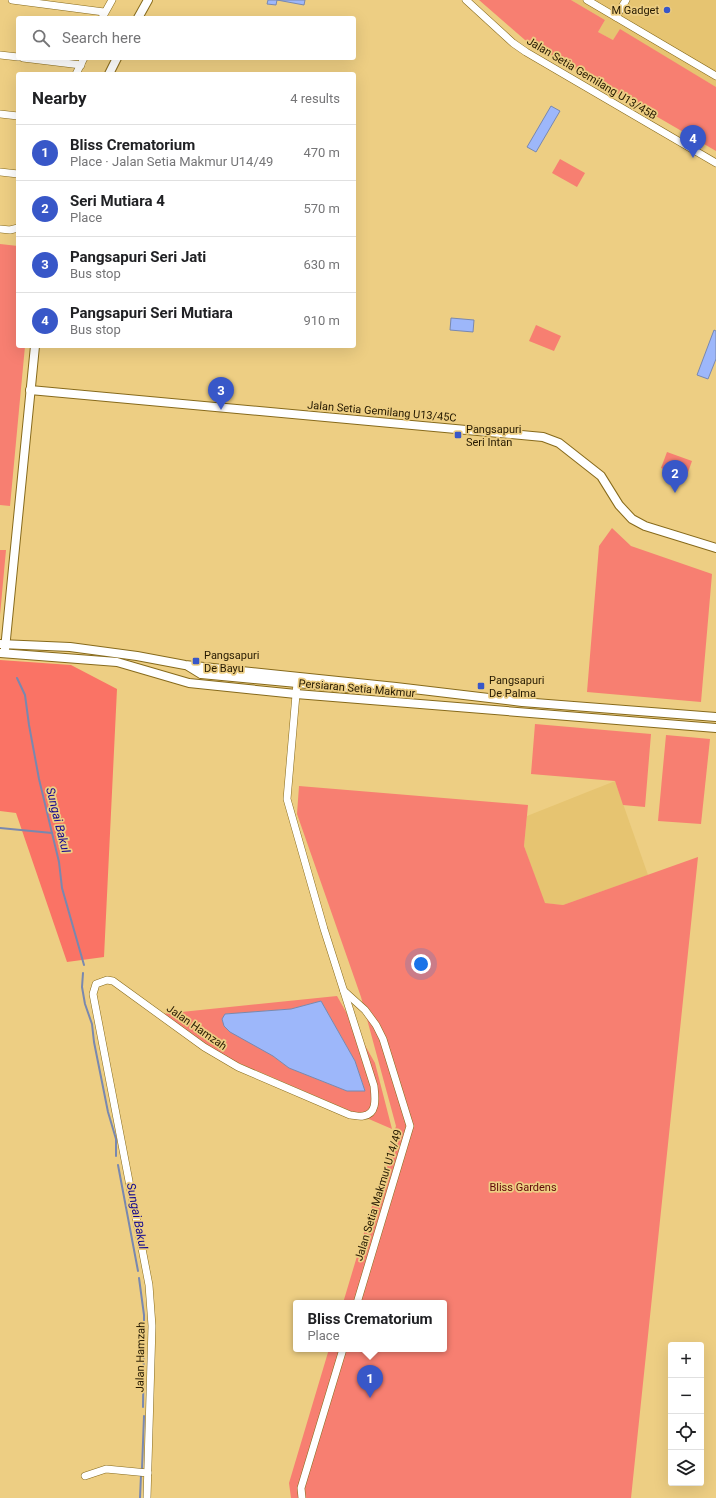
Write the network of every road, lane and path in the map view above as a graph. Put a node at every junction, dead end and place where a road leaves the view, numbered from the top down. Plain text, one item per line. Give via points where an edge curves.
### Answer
1 (12, 0) edge
2 (112, 0) edge
3 (148, 0) edge
4 (466, 0) edge
5 (587, 0) edge
6 (626, 0) edge
7 (103, 15) edge
8 (139, 16) edge
9 (616, 17) junction
10 (0, 55) edge
11 (16, 58) edge
12 (62, 60) edge
13 (116, 60) edge
14 (82, 61) edge
15 (77, 72) edge
16 (110, 72) edge
17 (716, 76) edge
18 (0, 114) edge
19 (16, 116) edge
20 (716, 163) edge
21 (0, 172) edge
22 (16, 174) edge
23 (16, 228) edge
24 (0, 229) edge
25 (35, 348) edge
26 (30, 390) junction
27 (716, 548) edge
28 (2, 645) edge
29 (2, 654) edge
30 (185, 665) junction
31 (297, 683) junction
32 (366, 683) junction
33 (296, 694) junction
34 (716, 717) edge
35 (716, 725) edge
36 (716, 728) edge
37 (344, 990) junction
38 (358, 1300) edge
39 (342, 1352) edge
40 (148, 1473) junction
41 (85, 1476) dead end
42 (147, 1498) edge
43 (302, 1498) edge

1 - 7 street
2 - 7 street
3 - 8 street
4 - 20 street, Jalan Setia Gemilang U13/45B via 526,52
5 - 9 street
6 - 9 street
9 - 17 street
10 - 11 street
12 - 14 street
13 - 16 street
14 - 15 street
18 - 19 street
21 - 22 street
23 - 24 street
25 - 26 street
26 - 27 street, Jalan Setia Gemilang U13/45C via 543,437 559,443 601,476 619,505 632,519 645,526
26 - 28 street
28 - 29 street
28 - 30 street, Persiaran Setia Makmur via 70,647
29 - 33 street, Persiaran Setia Makmur via 118,662 189,683
30 - 31 street via 201,674
30 - 32 street, Persiaran Setia Makmur
31 - 32 street via 350,688
31 - 33 street, Jalan Hamzah
32 - 34 street, Persiaran Setia Makmur via 522,702
33 - 36 street, Persiaran Setia Makmur
33 - 37 street, Jalan Hamzah via 287,799 289,812
35 - 36 street
37 - 38 street, Jalan Setia Makmur U14/49 via 365,1010 383,1039 410,1126
37 - 40 street, Jalan Hamzah via 376,1097 371,1112 363,1116 336,1110 238,1067 204,1047 112,981 96,984 93,994 149,1285 152,1326
39 - 43 street via 301,1488
40 - 41 street via 106,1470
40 - 42 street, Jalan Hamzah

